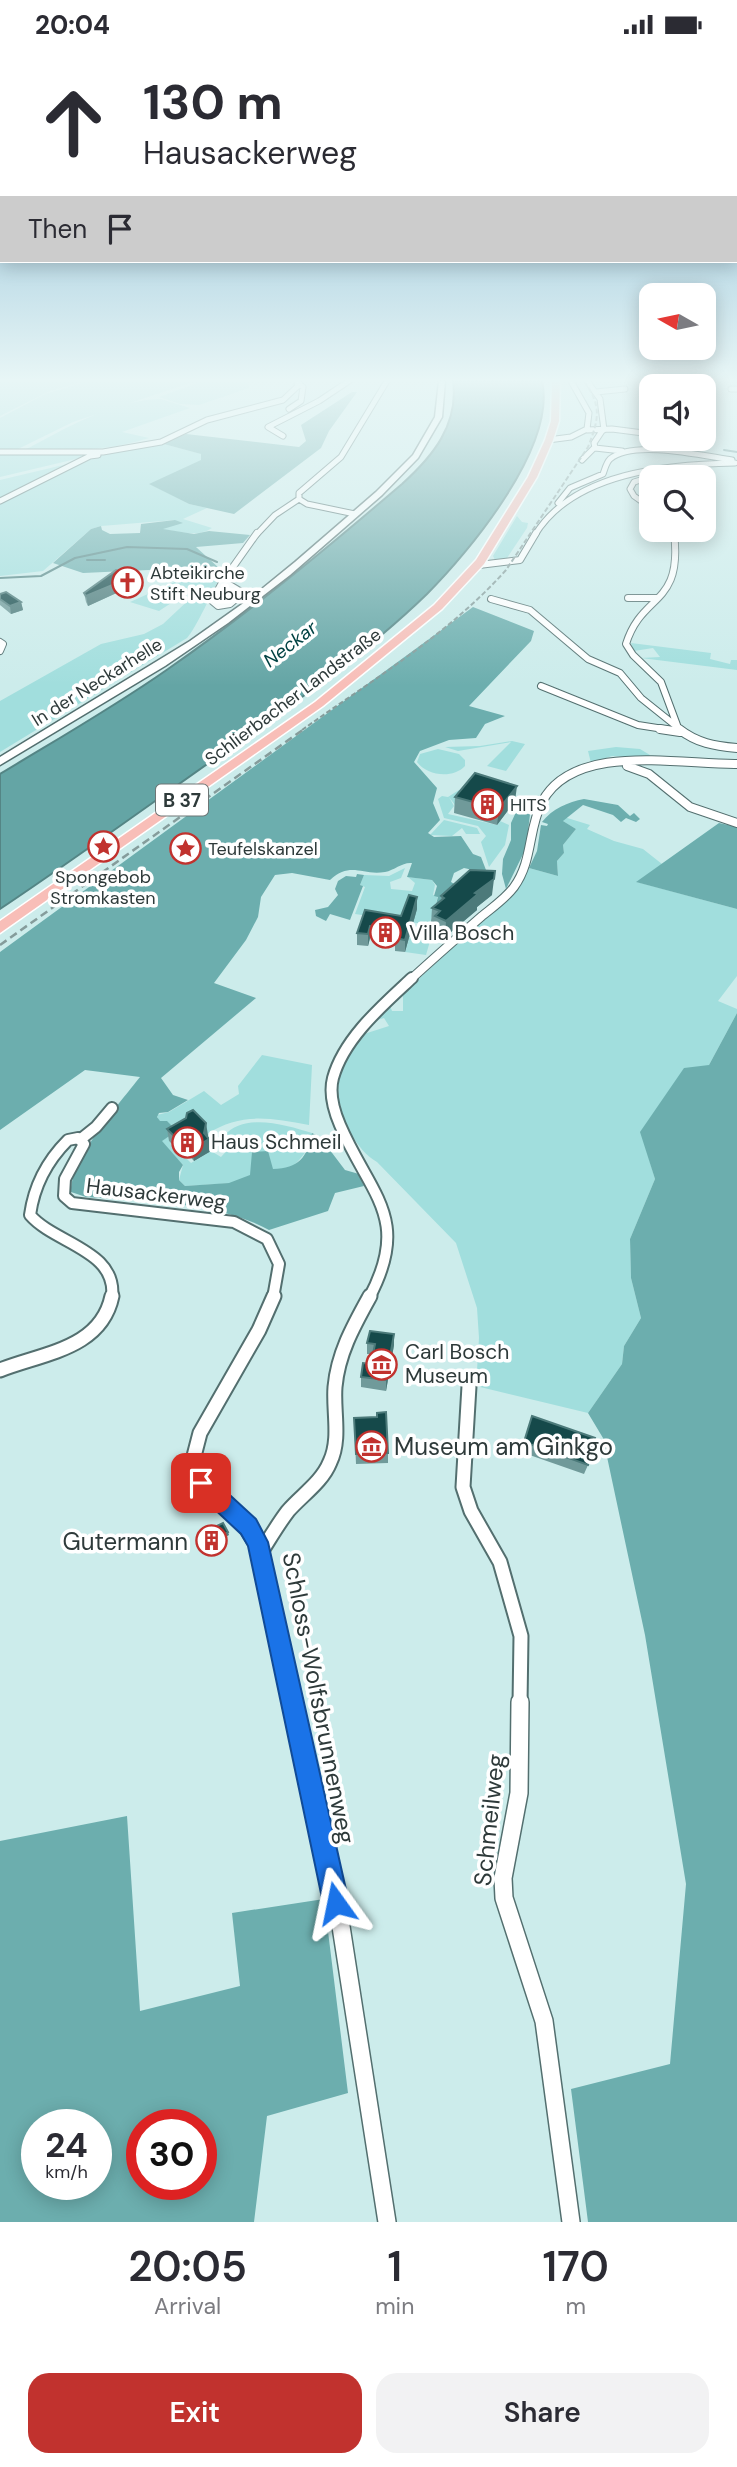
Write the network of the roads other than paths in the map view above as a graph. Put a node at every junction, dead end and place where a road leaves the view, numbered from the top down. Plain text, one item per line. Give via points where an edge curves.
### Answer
1 (35, 482) edge
2 (311, 482) edge
3 (390, 482) edge
4 (529, 482) edge
5 (585, 482) edge
6 (607, 482) edge
7 (634, 482) edge
8 (299, 499) junction
9 (639, 500) edge
10 (0, 501) edge
11 (369, 503) junction
12 (321, 507) junction
13 (557, 509) junction
14 (355, 514) junction
15 (674, 542) edge
16 (481, 561) junction
17 (222, 580) junction
18 (628, 598) dead end
19 (658, 598) junction
20 (491, 599) dead end
21 (0, 642) edge
22 (0, 650) edge
23 (541, 686) dead end
24 (681, 729) junction
25 (737, 748) edge
26 (0, 762) edge
27 (600, 764) junction
28 (737, 764) edge
29 (737, 823) edge
30 (0, 929) edge
31 (112, 1108) dead end
32 (81, 1139) junction
33 (0, 1370) edge
34 (469, 1386) dead end
35 (261, 1552) junction
36 (387, 2222) edge
37 (571, 2222) edge

1 - 10 street
2 - 8 street
3 - 11 main road, In der Neckarhelle
4 - 16 main road, Schlierbacher Landstraße / B 37
5 - 13 street via 566,491
6 - 13 street via 574,496
7 - 9 street via 630,487
8 - 12 street
8 - 17 street via 286,505 239,553
11 - 12 street
11 - 14 main road, In der Neckarhelle
12 - 14 street
13 - 16 street via 520,560
14 - 26 main road, In der Neckarhelle via 211,630
15 - 19 street via 672,581
16 - 30 main road, Schlierbacher Landstraße / B 37 via 335,693
17 - 17 street via 243,594 225,606 212,601
18 - 19 street
19 - 24 street via 629,631 626,645 660,680 669,712
20 - 24 street via 530,610 588,659 622,674 641,698
21 - 22 street via 4,645
23 - 24 street via 631,723
24 - 25 street via 703,744
27 - 28 street, Schloss-Wolfsbrunnenweg via 623,759
27 - 29 street via 643,769 677,800
27 - 35 street, Schloss-Wolfsbrunnenweg via 570,775 548,792 536,812 532,849 514,886 391,999 360,1032 335,1072 332,1088 338,1117 382,1205 389,1245 382,1272 340,1361 330,1464 286,1513
31 - 32 street
32 - 33 street via 68,1140 60,1148 37,1190 30,1215 107,1268 113,1287 109,1311 100,1326 77,1344
32 - 35 street, Hausackerweg via 83,1147 63,1184 68,1201 247,1226 268,1239 278,1257 277,1282 260,1328 207,1414 193,1458 201,1483 248,1526
34 - 37 street, Schmeilweg via 463,1487 500,1562 521,1636 519,1793 504,1898 544,2021
35 - 36 street, Schloss-Wolfsbrunnenweg via 340,1920

